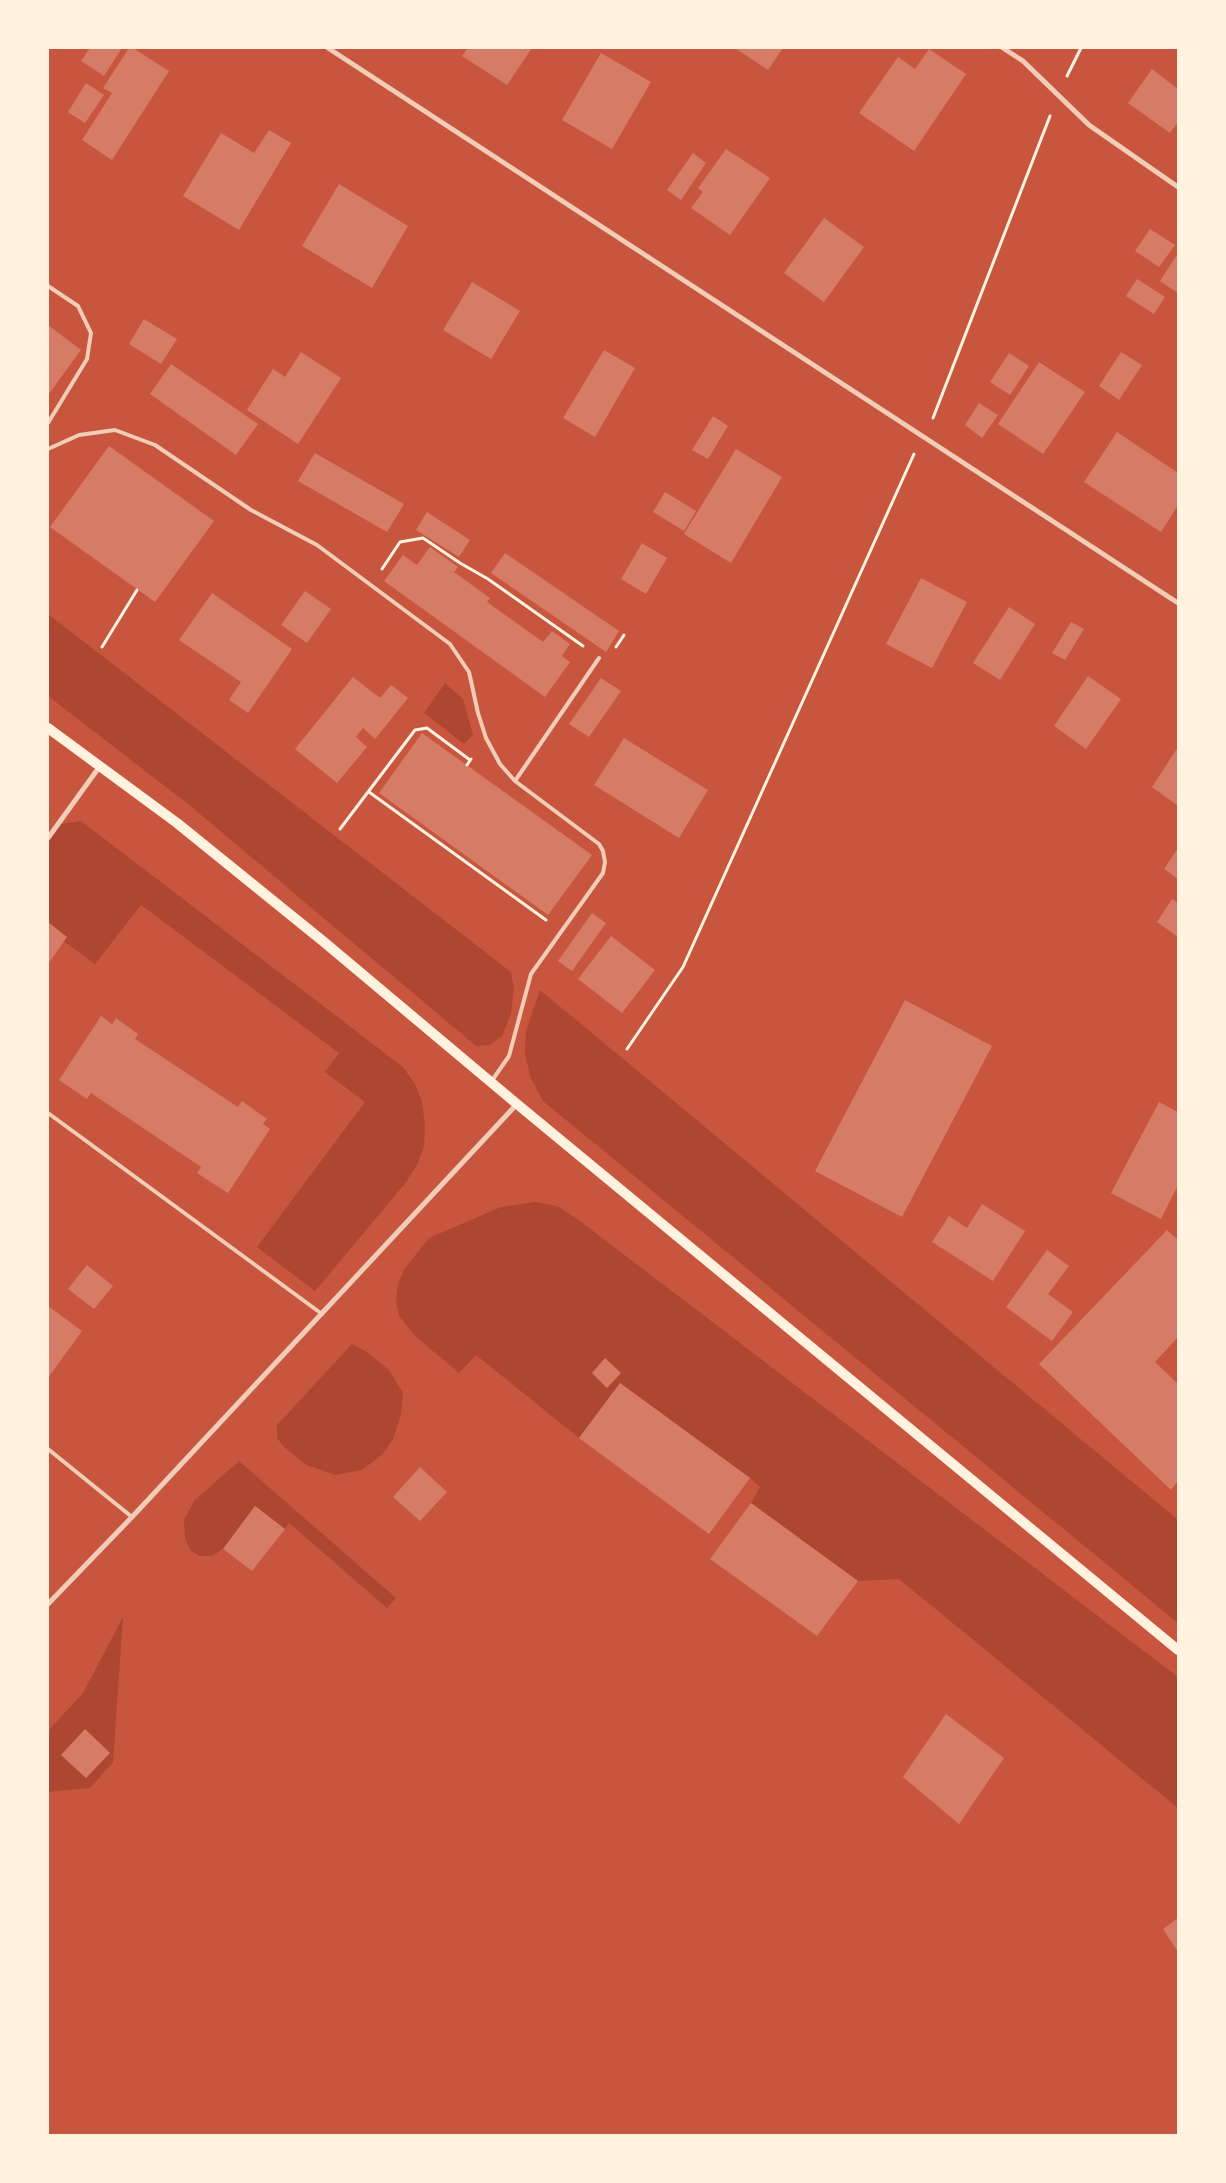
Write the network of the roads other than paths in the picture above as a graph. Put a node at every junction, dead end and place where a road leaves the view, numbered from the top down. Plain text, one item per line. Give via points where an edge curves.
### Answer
1 (328, 48) edge
2 (1003, 48) edge
3 (1178, 187) edge
4 (48, 286) edge
5 (48, 423) edge
6 (48, 449) edge
7 (1178, 603) edge
8 (599, 658) road end
9 (48, 728) edge
10 (100, 766) junction
11 (515, 781) junction
12 (48, 838) edge
13 (491, 1082) junction
14 (517, 1104) junction
15 (48, 1113) edge
16 (322, 1314) junction
17 (48, 1449) edge
18 (132, 1517) junction
19 (48, 1604) edge
20 (1178, 1650) edge

1 - 7 street
2 - 3 street via 1022,61 1089,125
4 - 5 lane via 78,306 91,333 87,359
6 - 11 lane via 79,435 115,430 155,445 251,510 317,545 450,644 469,672 486,738 500,764
8 - 11 lane
9 - 10 main road
10 - 12 street
10 - 13 main road via 177,823
11 - 13 lane via 599,844 604,851 605,862 603,873 531,974 509,1056
13 - 14 main road
14 - 16 street
14 - 20 main road
15 - 16 lane
16 - 18 street
17 - 18 lane
18 - 19 street

